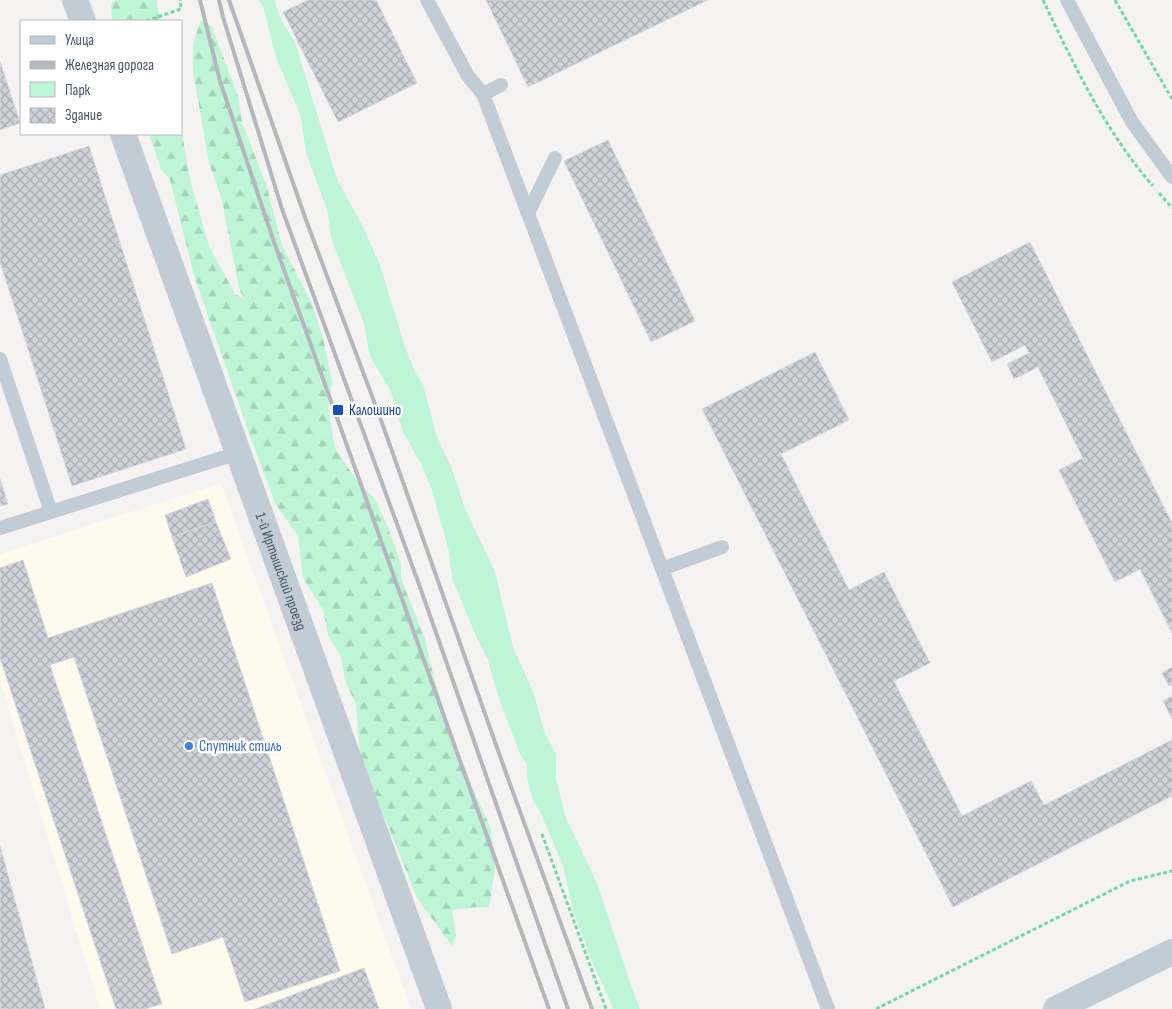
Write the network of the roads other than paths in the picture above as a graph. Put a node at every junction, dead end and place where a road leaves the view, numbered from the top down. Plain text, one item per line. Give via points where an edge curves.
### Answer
1 (75, 0) edge
2 (427, 0) edge
3 (1067, 0) edge
4 (83, 20) edge
5 (501, 85) dead end
6 (483, 94) junction
7 (124, 135) edge
8 (555, 158) dead end
9 (1172, 177) edge
10 (528, 213) junction
11 (0, 359) edge
12 (238, 454) junction
13 (51, 512) junction
14 (0, 528) edge
15 (722, 547) dead end
16 (662, 569) junction
17 (1172, 952) edge
18 (439, 1009) edge
19 (828, 1009) edge
20 (1056, 1009) edge

1 - 4 street
2 - 6 lane via 468,76
3 - 9 lane via 1132,122
5 - 6 lane
6 - 10 lane
7 - 12 street, 1-й Иртышский проезд
8 - 10 lane
10 - 16 lane
11 - 13 lane
12 - 13 lane
12 - 18 street, 1-й Иртышский проезд
13 - 14 lane
15 - 16 lane
16 - 19 lane
17 - 20 street

